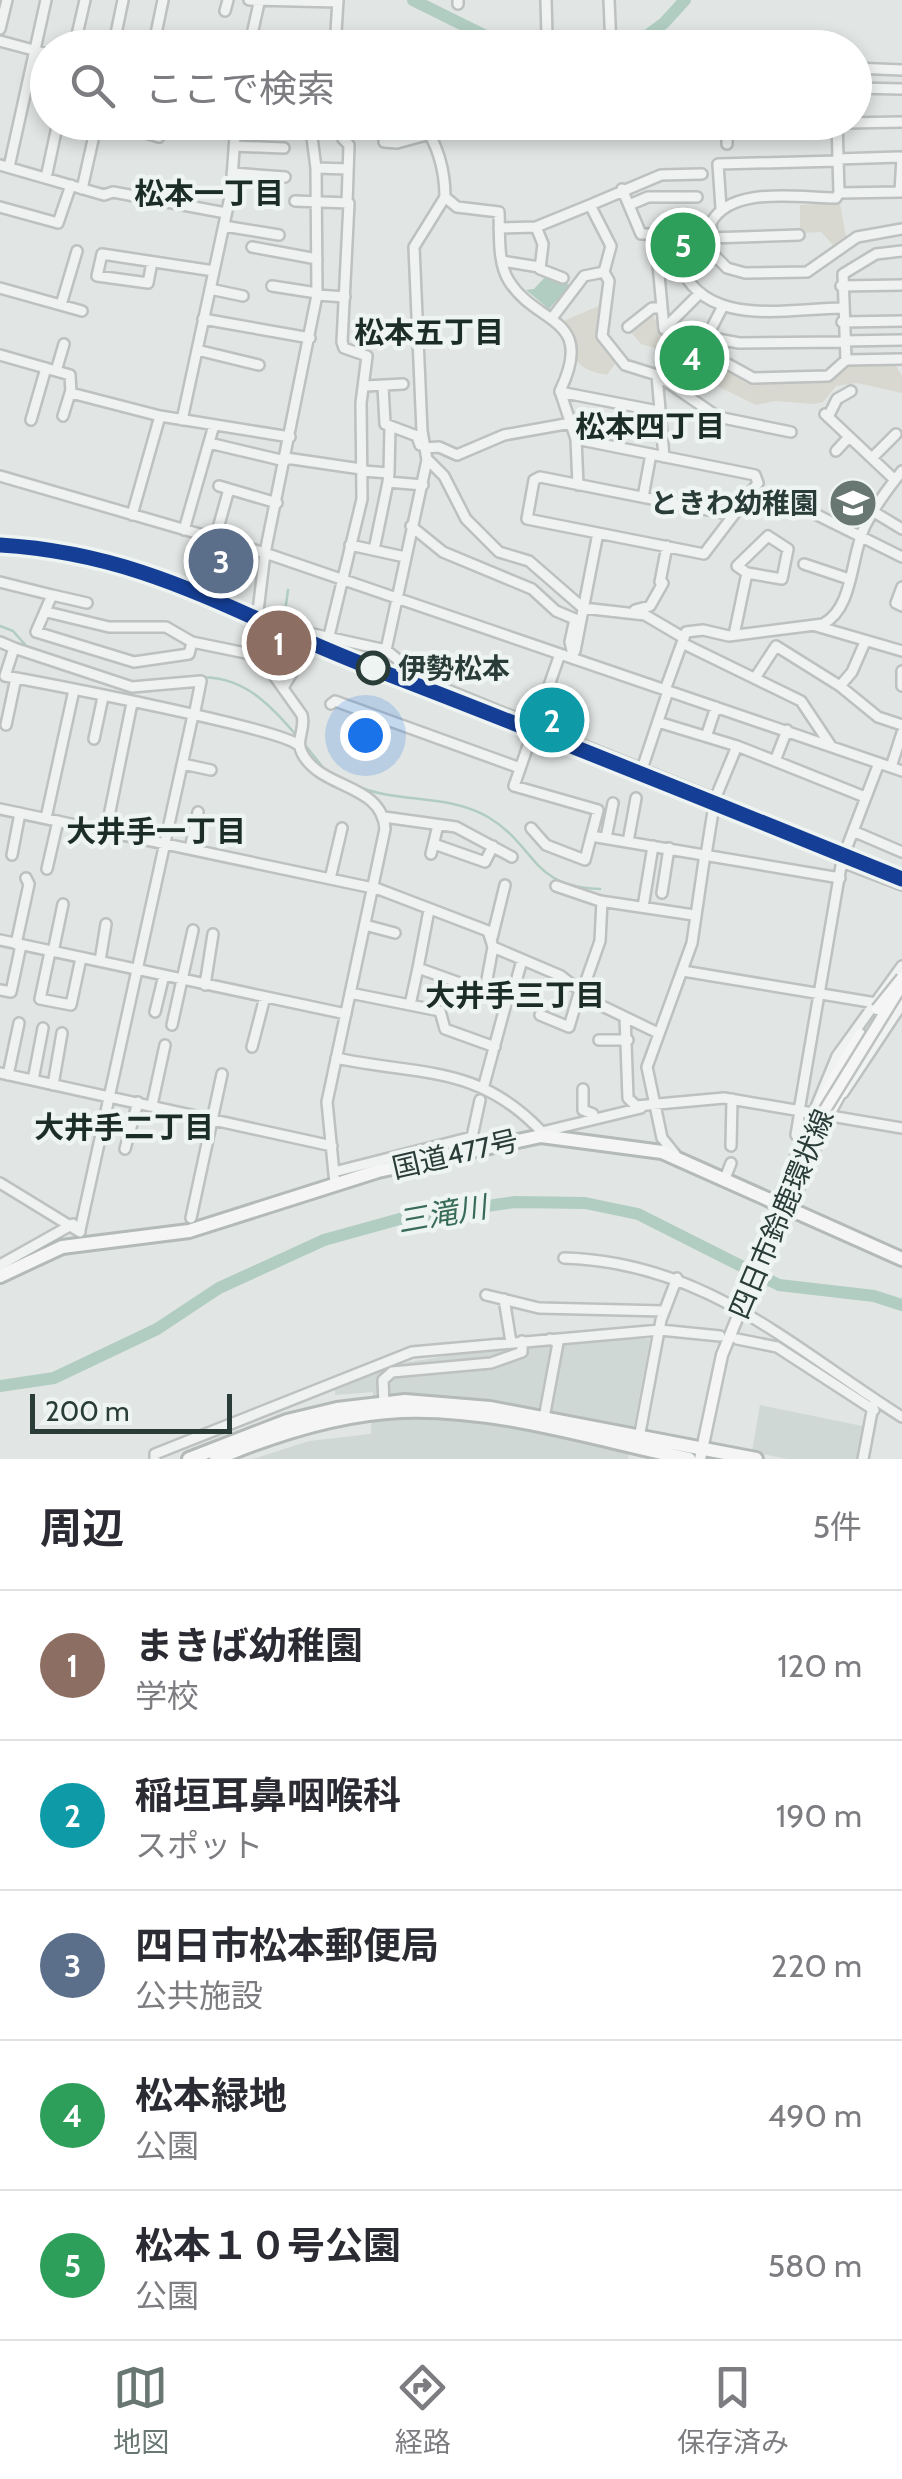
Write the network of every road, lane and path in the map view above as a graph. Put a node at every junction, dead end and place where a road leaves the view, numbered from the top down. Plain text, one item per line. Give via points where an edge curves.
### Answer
1 (6, 0) edge
2 (46, 0) edge
3 (84, 0) edge
4 (124, 0) edge
5 (163, 0) edge
6 (546, 0) edge
7 (609, 0) edge
8 (254, 1) edge
9 (338, 1) edge
10 (321, 24) dead end
11 (336, 26) junction
12 (0, 29) edge
13 (39, 30) edge
14 (78, 30) edge
15 (117, 30) edge
16 (157, 30) edge
17 (251, 30) edge
18 (336, 30) edge
19 (547, 30) edge
20 (610, 30) edge
21 (0, 41) edge
22 (30, 49) edge
23 (30, 66) edge
24 (872, 69) edge
25 (902, 70) edge
26 (872, 88) edge
27 (902, 89) edge
28 (872, 122) edge
29 (902, 122) edge
30 (54, 140) edge
31 (93, 140) edge
32 (234, 140) edge
33 (312, 140) edge
34 (345, 140) edge
35 (408, 140) edge
36 (432, 140) edge
37 (727, 140) edge
38 (837, 140) edge
39 (384, 142) dead end
40 (727, 144) dead end
41 (234, 146) junction
42 (284, 148) dead end
43 (900, 157) edge
44 (838, 160) junction
45 (5, 166) edge
46 (316, 168) junction
47 (348, 169) junction
48 (232, 173) junction
49 (702, 174) dead end
50 (285, 177) dead end
51 (46, 178) junction
52 (71, 186) junction
53 (82, 189) junction
54 (622, 190) junction
55 (901, 192) edge
56 (839, 193) junction
57 (698, 196) dead end
58 (445, 198) junction
59 (295, 200) dead end
60 (315, 202) junction
61 (347, 203) junction
62 (628, 205) junction
63 (0, 206) edge
64 (590, 206) junction
65 (721, 208) junction
66 (226, 213) junction
67 (224, 226) junction
68 (499, 228) junction
69 (536, 228) junction
70 (902, 229) edge
71 (689, 234) dead end
72 (280, 235) dead end
73 (799, 236) dead end
74 (710, 238) junction
75 (252, 248) dead end
76 (77, 251) dead end
77 (711, 252) junction
78 (902, 252) edge
79 (828, 258) junction
80 (317, 259) junction
81 (502, 260) junction
82 (678, 260) junction
83 (152, 262) junction
84 (539, 267) junction
85 (214, 272) junction
86 (604, 272) junction
87 (842, 274) junction
88 (562, 278) dead end
89 (902, 285) edge
90 (272, 286) dead end
91 (841, 286) junction
92 (0, 288) edge
93 (210, 289) junction
94 (317, 294) junction
95 (698, 294) junction
96 (242, 296) dead end
97 (344, 297) junction
98 (61, 305) junction
99 (660, 308) junction
100 (722, 308) junction
101 (842, 308) junction
102 (82, 311) dead end
103 (552, 318) junction
104 (204, 319) junction
105 (902, 321) edge
106 (842, 322) junction
107 (628, 327) dead end
108 (664, 329) junction
109 (310, 338) junction
110 (707, 338) junction
111 (902, 340) edge
112 (842, 342) junction
113 (64, 344) dead end
114 (197, 350) junction
115 (700, 351) junction
116 (0, 354) edge
117 (846, 360) junction
118 (902, 360) edge
119 (259, 364) dead end
120 (51, 369) junction
121 (658, 374) junction
122 (403, 384) dead end
123 (366, 386) junction
124 (383, 386) junction
125 (71, 389) junction
126 (851, 390) dead end
127 (560, 392) junction
128 (658, 411) junction
129 (63, 416) dead end
130 (160, 416) junction
131 (31, 420) dead end
132 (182, 420) junction
133 (570, 424) junction
134 (214, 425) junction
135 (390, 427) junction
136 (791, 432) dead end
137 (896, 434) dead end
138 (290, 437) junction
139 (851, 438) junction
140 (576, 440) junction
141 (209, 443) junction
142 (425, 448) junction
143 (839, 451) dead end
144 (651, 454) junction
145 (664, 457) junction
146 (286, 460) junction
147 (428, 460) junction
148 (875, 461) junction
149 (362, 470) junction
150 (0, 476) edge
151 (868, 476) dead end
152 (898, 476) edge
153 (389, 478) junction
154 (423, 485) junction
155 (578, 485) junction
156 (643, 498) junction
157 (278, 503) junction
158 (802, 508) dead end
159 (874, 512) junction
160 (132, 515) junction
161 (733, 515) junction
162 (411, 526) junction
163 (902, 528) edge
164 (184, 530) junction
165 (598, 533) junction
166 (215, 538) junction
167 (860, 540) junction
168 (350, 545) junction
169 (667, 546) junction
170 (374, 550) junction
171 (265, 553) junction
172 (405, 557) junction
173 (902, 557) edge
174 (804, 564) dead end
175 (747, 574) junction
176 (342, 579) junction
177 (849, 579) junction
178 (0, 582) edge
179 (902, 587) edge
180 (52, 595) junction
181 (397, 598) junction
182 (87, 603) dead end
183 (581, 604) junction
184 (899, 605) edge
185 (47, 612) junction
186 (258, 613) junction
187 (572, 618) junction
188 (892, 618) dead end
189 (813, 625) junction
190 (328, 636) junction
191 (734, 636) junction
192 (683, 641) junction
193 (0, 642) edge
194 (192, 642) junction
195 (865, 642) junction
196 (14, 648) junction
197 (386, 650) junction
198 (902, 651) edge
199 (560, 654) junction
200 (260, 656) junction
201 (301, 658) dead end
202 (574, 659) junction
203 (902, 671) edge
204 (7, 678) edge
205 (755, 678) junction
206 (840, 686) junction
207 (902, 686) edge
208 (284, 688) junction
209 (74, 690) junction
210 (667, 691) junction
211 (103, 697) junction
212 (132, 703) junction
213 (331, 704) dead end
214 (716, 707) junction
215 (194, 716) junction
216 (658, 722) junction
217 (6, 725) dead end
218 (534, 726) junction
219 (902, 726) edge
220 (787, 730) junction
221 (902, 733) edge
222 (707, 734) junction
223 (94, 739) dead end
224 (299, 741) junction
225 (737, 746) junction
226 (832, 747) junction
227 (775, 761) junction
228 (879, 763) junction
229 (183, 764) junction
230 (520, 768) junction
231 (642, 769) junction
232 (897, 769) edge
233 (211, 770) dead end
234 (865, 797) junction
235 (636, 798) dead end
236 (715, 799) junction
237 (612, 803) dead end
238 (0, 809) edge
239 (198, 812) dead end
240 (20, 813) junction
241 (384, 817) junction
242 (46, 818) junction
243 (58, 820) junction
244 (438, 825) junction
245 (342, 828) dead end
246 (531, 828) dead end
247 (106, 830) junction
248 (852, 832) junction
249 (590, 836) junction
250 (606, 838) junction
251 (628, 842) junction
252 (165, 844) junction
253 (493, 846) junction
254 (652, 846) junction
255 (901, 847) edge
256 (669, 848) junction
257 (190, 849) junction
258 (706, 854) junction
259 (12, 855) dead end
260 (512, 857) dead end
261 (842, 862) junction
262 (48, 869) dead end
263 (26, 878) dead end
264 (840, 878) junction
265 (330, 879) junction
266 (505, 885) dead end
267 (902, 885) edge
268 (556, 886) dead end
269 (373, 887) junction
270 (662, 893) dead end
271 (602, 901) junction
272 (63, 904) dead end
273 (642, 907) junction
274 (429, 910) junction
275 (694, 915) junction
276 (106, 924) dead end
277 (365, 926) junction
278 (193, 930) dead end
279 (395, 933) dead end
280 (213, 934) dead end
281 (0, 940) edge
282 (492, 944) junction
283 (19, 945) junction
284 (51, 952) junction
285 (81, 958) junction
286 (522, 960) junction
287 (100, 961) junction
288 (902, 966) edge
289 (418, 968) junction
290 (139, 969) junction
291 (683, 971) junction
292 (164, 975) junction
293 (902, 978) edge
294 (182, 980) junction
295 (206, 985) junction
296 (902, 986) edge
297 (0, 990) edge
298 (484, 990) junction
299 (581, 991) junction
300 (350, 993) junction
301 (819, 994) junction
302 (264, 997) junction
303 (507, 1000) junction
304 (874, 1002) junction
305 (901, 1002) edge
306 (410, 1005) junction
307 (154, 1012) dead end
308 (346, 1014) junction
309 (540, 1015) dead end
310 (625, 1017) junction
311 (19, 1023) dead end
312 (172, 1025) dead end
313 (42, 1028) dead end
314 (656, 1032) junction
315 (62, 1033) dead end
316 (865, 1038) junction
317 (599, 1040) dead end
318 (628, 1040) junction
319 (165, 1045) dead end
320 (495, 1046) junction
321 (252, 1047) dead end
322 (336, 1058) junction
323 (4, 1074) edge
324 (222, 1074) dead end
325 (33, 1080) junction
326 (54, 1085) junction
327 (484, 1085) junction
328 (583, 1089) dead end
329 (840, 1096) junction
330 (110, 1097) junction
331 (732, 1098) junction
332 (480, 1100) dead end
333 (138, 1102) junction
334 (821, 1102) junction
335 (152, 1106) junction
336 (652, 1106) junction
337 (799, 1111) junction
338 (596, 1116) junction
339 (820, 1117) junction
340 (212, 1119) junction
341 (902, 1128) edge
342 (541, 1134) junction
343 (796, 1135) dead end
344 (332, 1146) junction
345 (731, 1146) dead end
346 (125, 1148) dead end
347 (684, 1162) junction
348 (730, 1163) dead end
349 (334, 1178) junction
350 (724, 1181) junction
351 (0, 1182) edge
352 (782, 1207) junction
353 (191, 1218) dead end
354 (79, 1233) junction
355 (564, 1258) dead end
356 (902, 1259) edge
357 (0, 1265) edge
358 (0, 1276) edge
359 (677, 1278) junction
360 (486, 1296) dead end
361 (504, 1299) junction
362 (741, 1303) junction
363 (664, 1311) junction
364 (660, 1330) junction
365 (720, 1336) dead end
366 (548, 1338) junction
367 (737, 1339) dead end
368 (517, 1342) junction
369 (837, 1374) junction
370 (384, 1408) junction
371 (874, 1410) junction
372 (902, 1417) edge
373 (544, 1418) junction
374 (636, 1448) edge
375 (701, 1454) edge
376 (155, 1459) edge
377 (189, 1459) edge
378 (216, 1459) edge
379 (689, 1459) edge
380 (756, 1459) edge
381 (863, 1459) edge

1 - 12 street
2 - 13 street
3 - 14 street
4 - 15 street
5 - 16 street
6 - 19 street
7 - 20 street
8 - 9 street
8 - 17 street
9 - 11 street
10 - 11 street
11 - 18 street
21 - 22 street
23 - 45 street
24 - 25 street
26 - 27 street
28 - 29 street
30 - 51 street
31 - 53 street
32 - 41 street
33 - 46 street
34 - 47 street
35 - 39 street
36 - 58 street
37 - 40 street
38 - 44 street
41 - 42 street
41 - 48 street
43 - 44 street
43 - 55 street
44 - 56 street
44 - 65 street via 718,164
45 - 51 street
46 - 47 street
46 - 60 street
47 - 61 street
48 - 50 street
48 - 66 street
49 - 54 street via 661,175
51 - 52 street
52 - 53 street
52 - 63 street via 58,223
53 - 66 street
54 - 62 street
54 - 64 street
55 - 56 street
56 - 65 street via 738,200
57 - 62 street via 648,197
58 - 68 street via 465,209 499,212
58 - 142 street via 414,248
59 - 60 street
60 - 61 street
60 - 80 street
61 - 97 street
62 - 71 street via 641,234
64 - 69 street
64 - 86 street via 611,246
65 - 74 street
66 - 67 street
67 - 72 street
67 - 85 street
68 - 69 street
68 - 81 street
69 - 84 street via 543,244
70 - 79 street via 857,237
73 - 74 street
74 - 77 street
75 - 80 street
76 - 98 street
77 - 79 street via 723,266 744,273 806,272
77 - 82 street
78 - 87 street via 876,254
79 - 87 street
80 - 94 street
81 - 84 street
81 - 103 street via 509,281
82 - 95 street
82 - 99 street via 658,264
83 - 83 street via 102,254 96,276 148,284
83 - 85 street
84 - 88 street
85 - 93 street
86 - 103 street via 584,276
86 - 121 street via 602,336 626,365
87 - 91 street
89 - 91 street
90 - 94 street
91 - 101 street
92 - 98 street
93 - 96 street
93 - 104 street
94 - 97 street
94 - 109 street
95 - 100 street
95 - 108 street
97 - 123 street via 343,346 367,356
98 - 102 street
99 - 107 street
99 - 108 street
100 - 101 street
100 - 110 street
101 - 106 street
103 - 127 street via 565,329 571,352 572,368
104 - 109 street
104 - 114 street
105 - 106 street
106 - 112 street
108 - 115 street
109 - 138 street
110 - 112 street
110 - 115 street
111 - 112 street
112 - 117 street
113 - 120 street
114 - 119 street
114 - 132 street
115 - 117 street via 753,378 828,376
116 - 120 street
117 - 118 street
120 - 125 street via 70,375
120 - 131 street
121 - 128 street
121 - 136 street via 718,417
122 - 124 street
123 - 124 street
123 - 149 street
124 - 135 street via 383,419
125 - 129 street
125 - 130 street
126 - 139 street via 827,416
127 - 128 street
127 - 133 street
128 - 145 street
130 - 132 street
130 - 160 street
132 - 134 street
133 - 140 street
133 - 142 street via 498,437 456,455
134 - 138 street
134 - 141 street
135 - 147 street via 418,436
135 - 153 street
137 - 148 street
138 - 146 street
139 - 143 street
139 - 148 street
140 - 144 street
140 - 155 street
141 - 146 street
141 - 164 street
142 - 147 street
144 - 145 street
144 - 156 street
145 - 161 street via 754,475 758,483
146 - 149 street
146 - 157 street
147 - 154 street
147 - 183 street via 466,520 499,552 529,562
148 - 151 street
148 - 152 street
149 - 153 street
149 - 168 street
150 - 160 street
152 - 159 street
153 - 154 street
153 - 170 street
154 - 162 street
155 - 156 street
155 - 165 street via 534,480 527,519
156 - 161 street
157 - 166 street via 224,488
157 - 171 street
158 - 167 street
159 - 163 street
159 - 167 street
160 - 164 street
161 - 169 street via 704,554
162 - 172 street
162 - 187 street via 443,552 532,589
164 - 166 street
165 - 169 street
165 - 183 street
166 - 171 street
167 - 173 street
167 - 177 street
168 - 170 street
168 - 176 street
169 - 183 street via 662,582 646,610
170 - 172 street
171 - 176 street
171 - 186 street
172 - 181 street
174 - 177 street
175 - 175 street via 782,580 788,549 768,536 737,566
175 - 191 street
176 - 181 street
176 - 190 street
177 - 189 street via 835,615
178 - 180 street
179 - 184 street
180 - 182 street
180 - 185 street
181 - 197 street
181 - 199 street
183 - 187 street
183 - 192 street via 646,616
183 - 202 street
184 - 188 street
185 - 194 street via 109,627 166,628
185 - 194 street via 36,632 134,662 189,654
186 - 190 street
186 - 200 street
187 - 202 street
189 - 191 street
189 - 195 street
190 - 197 street
191 - 192 street via 696,630
192 - 205 street
192 - 210 street
193 - 196 street
194 - 200 street
195 - 198 street
195 - 206 street
196 - 204 street
196 - 215 street via 132,687 201,680
197 - 218 street via 423,680
199 - 202 street
199 - 218 street
200 - 208 street
201 - 208 street
202 - 210 street
203 - 207 street
204 - 209 street
204 - 217 street
205 - 206 street via 776,646
205 - 226 street via 801,701
206 - 219 street via 878,718
208 - 224 street via 304,722
209 - 211 street
209 - 242 street
210 - 214 street
210 - 216 street
211 - 212 street
211 - 223 street
212 - 215 street
212 - 247 street
213 - 230 street
214 - 220 street
214 - 222 street
215 - 224 street
215 - 229 street
216 - 222 street
216 - 231 street
218 - 230 street
218 - 231 street
220 - 226 street
220 - 227 street
221 - 232 street
222 - 225 street
224 - 241 street via 310,765 370,798
225 - 227 street
225 - 236 street
226 - 228 street
227 - 234 street
228 - 232 street
228 - 234 street
229 - 233 street
229 - 252 street
230 - 249 street via 514,786 598,810
231 - 236 street
234 - 248 street
235 - 251 street
236 - 258 street
237 - 250 street
238 - 240 street
239 - 257 street
240 - 242 street
240 - 259 street
241 - 244 street
241 - 269 street
242 - 243 street
243 - 247 street
243 - 262 street
244 - 253 street
244 - 253 street via 432,849 484,862
245 - 265 street
246 - 249 street via 546,846 584,860
247 - 252 street
248 - 255 street
248 - 261 street
249 - 250 street
250 - 251 street
251 - 254 street
252 - 257 street
252 - 290 street
253 - 260 street
254 - 256 street
254 - 273 street
256 - 258 street
256 - 270 street
257 - 265 street
258 - 264 street
258 - 275 street
261 - 264 street
261 - 267 street
263 - 283 street
264 - 301 street
265 - 269 street
266 - 282 street
268 - 271 street
269 - 274 street
269 - 277 street
271 - 273 street
271 - 299 street via 600,941
272 - 284 street
273 - 275 street
274 - 282 street via 488,931
274 - 289 street
275 - 291 street
276 - 287 street
277 - 279 street
277 - 300 street
278 - 294 street
280 - 295 street
281 - 283 street
282 - 286 street
282 - 298 street
283 - 284 street
283 - 297 street via 11,992
284 - 285 street
284 - 285 street via 40,999 70,1005
285 - 287 street
286 - 299 street
286 - 303 street
287 - 290 street
288 - 304 street
289 - 298 street
289 - 306 street
290 - 292 street
290 - 330 street
291 - 301 street
291 - 314 street
292 - 294 street
292 - 307 street
293 - 316 main road, bridge
294 - 295 street
294 - 312 street
295 - 302 street
296 - 339 main road, 四日市鈴鹿環状線, bridge
298 - 303 street
299 - 309 street via 569,1027
299 - 310 street
300 - 306 street
300 - 308 street
301 - 304 street
301 - 337 street
302 - 308 street
302 - 321 street
303 - 320 street
304 - 305 street
304 - 334 street via 837,1056
305 - 316 main road, bridge
305 - 329 street
306 - 320 street via 440,1011 445,1030
308 - 322 street
310 - 314 street
310 - 318 street
311 - 323 street
313 - 325 street
314 - 336 street via 647,1067
315 - 326 street
316 - 329 main road
316 - 334 main road
317 - 318 street
318 - 336 street via 628,1098 636,1106
319 - 335 street
320 - 327 street
322 - 327 street
322 - 344 street via 327,1102
323 - 325 street
324 - 340 street
325 - 326 street
326 - 330 street
327 - 342 street
328 - 338 street via 584,1112
329 - 339 main road
330 - 333 street
330 - 354 street
331 - 336 street
331 - 337 street
331 - 345 street
332 - 349 street via 472,1137
333 - 335 street
333 - 346 street
334 - 339 street
335 - 340 street
336 - 338 street
336 - 347 street via 664,1144
337 - 339 street
337 - 343 street
338 - 342 street
339 - 341 street
339 - 352 main road, 四日市鈴鹿環状線
340 - 344 street
340 - 353 street
342 - 347 highway, 国道477号 via 662,1152
342 - 349 highway, 国道477号
344 - 349 street
347 - 350 highway, 国道477号
348 - 350 street
349 - 354 highway, 国道477号 via 190,1231
350 - 352 highway, 国道477号
351 - 354 street
352 - 356 highway, 国道477号
352 - 362 main road, 四日市鈴鹿環状線
354 - 357 street
354 - 358 highway, 国道477号
355 - 359 street via 611,1260
359 - 362 street
359 - 363 street
360 - 361 street
361 - 363 street via 539,1308
361 - 368 street
362 - 369 street
362 - 375 main road, 四日市鈴鹿環状線
363 - 364 street
364 - 365 street
364 - 366 street
364 - 374 street
366 - 368 street
366 - 373 street via 558,1343
367 - 371 street via 777,1347
368 - 370 street via 522,1352 490,1364 392,1372 384,1380
368 - 376 street via 407,1353
369 - 371 street
369 - 372 street
370 - 373 highway via 453,1403
370 - 374 highway via 466,1415
370 - 377 highway via 287,1421
370 - 378 highway
371 - 381 street
373 - 374 highway
374 - 375 highway
374 - 379 highway
375 - 380 highway

